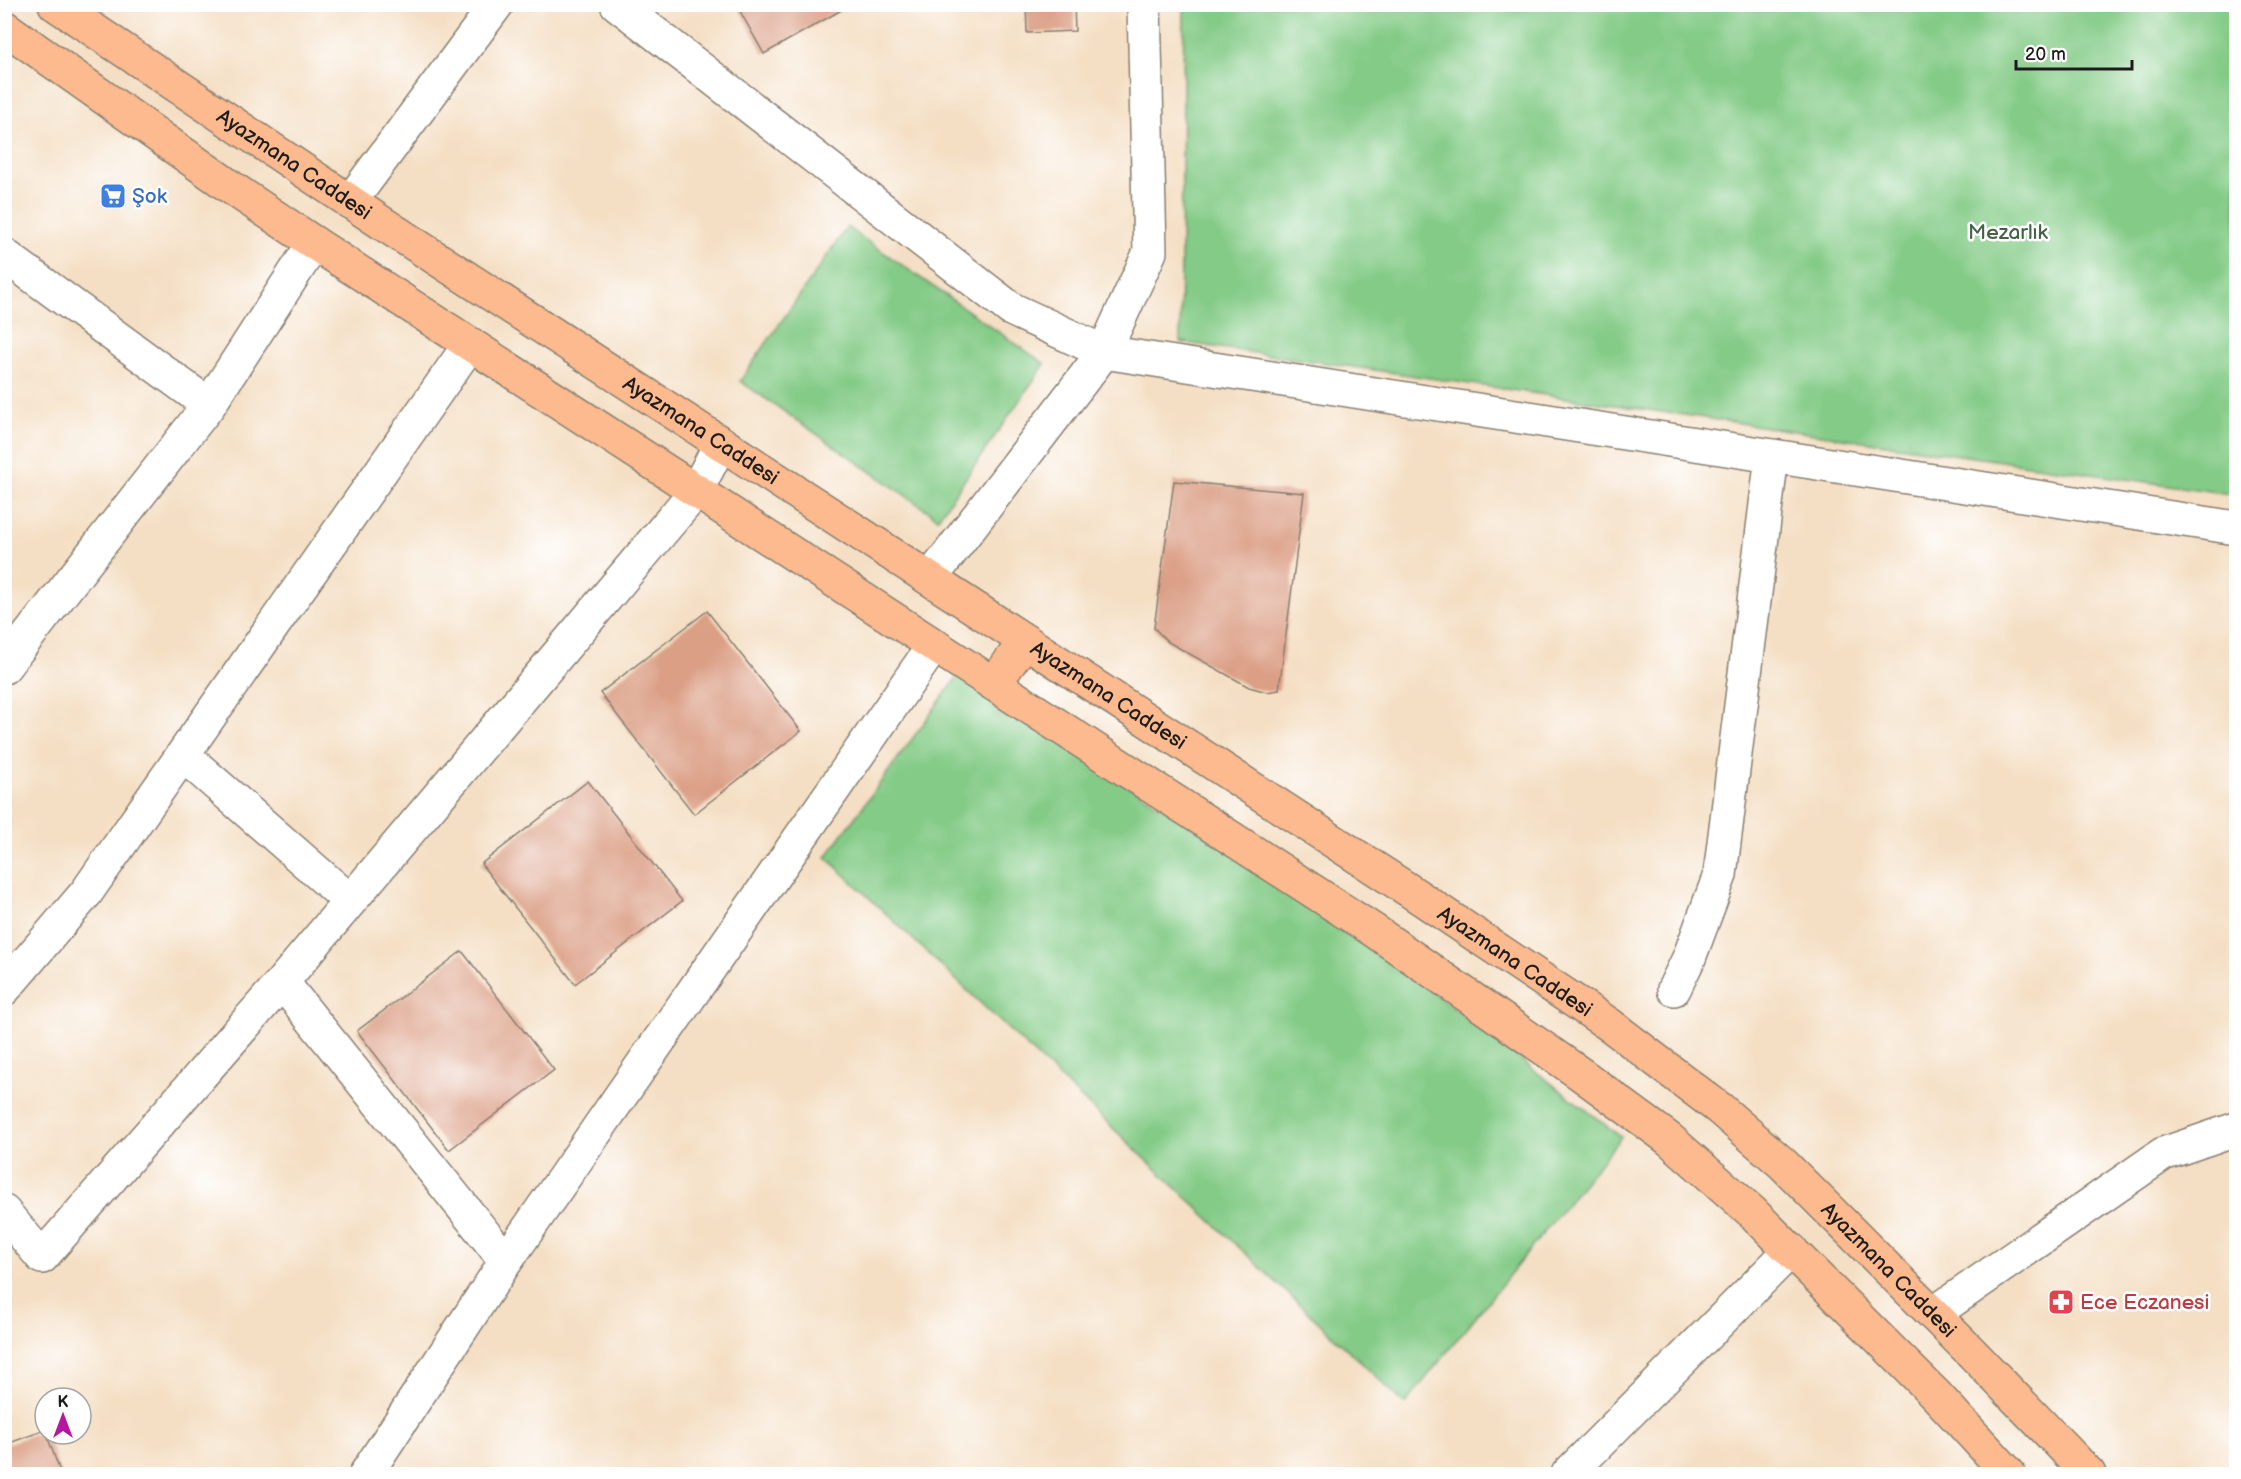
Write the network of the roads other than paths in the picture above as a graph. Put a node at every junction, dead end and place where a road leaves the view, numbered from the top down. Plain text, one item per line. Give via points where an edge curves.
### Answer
1 (55, 4) edge
2 (497, 4) edge
3 (617, 4) edge
4 (1144, 4) edge
5 (4, 27) edge
6 (350, 202) junction
7 (314, 243) junction
8 (4, 255) edge
9 (470, 344) junction
10 (1104, 352) junction
11 (210, 405) junction
12 (722, 443) junction
13 (1772, 456) junction
14 (696, 491) junction
15 (2236, 528) edge
16 (930, 579) junction
17 (1025, 641) junction
18 (934, 645) junction
19 (4, 667) edge
20 (994, 684) junction
21 (183, 755) junction
22 (350, 901) junction
23 (282, 982) junction
24 (4, 989) edge
25 (1674, 989) dead end
26 (2236, 1129) edge
27 (4, 1212) edge
28 (1791, 1250) junction
29 (506, 1261) junction
30 (1933, 1314) junction
31 (366, 1474) edge
32 (1568, 1474) edge
33 (2009, 1474) edge
34 (2089, 1474) edge

1 - 6 main road, Ayazmana Caddesi
2 - 6 street
3 - 10 street via 1011,309
4 - 10 street via 1150,252
5 - 7 main road
6 - 12 main road, Ayazmana Caddesi
7 - 9 main road
7 - 11 street
8 - 11 street
9 - 14 main road
9 - 21 street
10 - 13 street
10 - 16 street
11 - 19 street
12 - 14 street
12 - 16 main road, Ayazmana Caddesi
13 - 15 street
13 - 25 street via 1720,875
14 - 18 main road
14 - 22 street
16 - 17 main road, Ayazmana Caddesi
17 - 20 main road
17 - 30 main road, Ayazmana Caddesi via 1410,891 1629,1039 1783,1164
18 - 20 main road
18 - 29 street
20 - 28 main road via 1373,930 1582,1075 1669,1139
21 - 22 street
21 - 24 street via 86,893
22 - 23 street
23 - 27 street via 42,1257
23 - 29 street
26 - 30 street via 2163,1154
28 - 32 street
28 - 33 main road
29 - 31 street
30 - 34 main road, Ayazmana Caddesi

